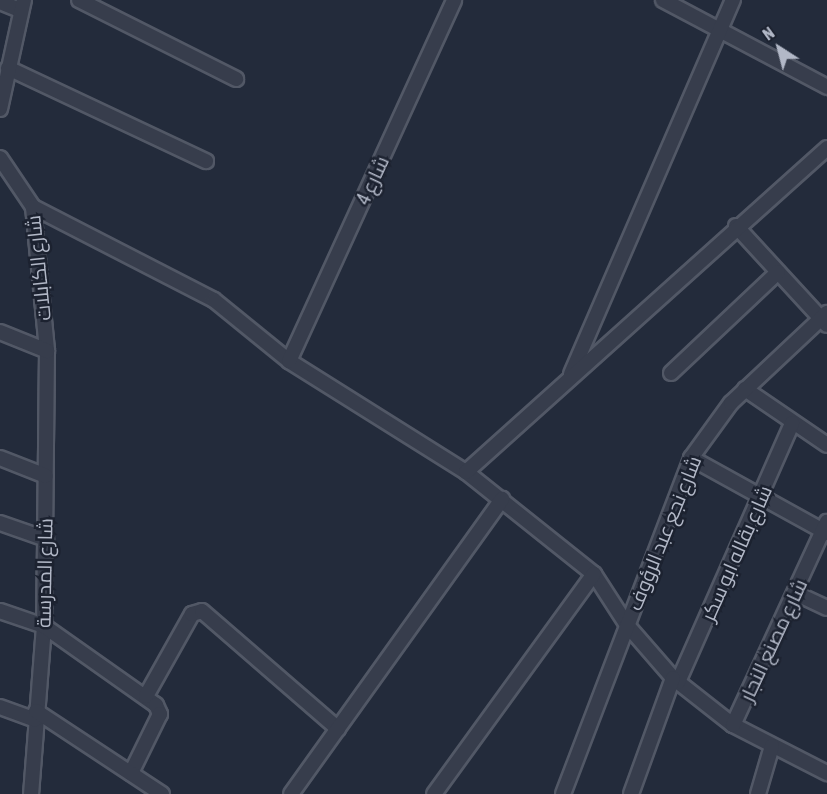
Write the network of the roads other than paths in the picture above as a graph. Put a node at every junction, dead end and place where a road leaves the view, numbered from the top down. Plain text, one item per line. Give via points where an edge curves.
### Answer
1 (79, 0) edge
2 (454, 0) edge
3 (663, 0) edge
4 (733, 0) edge
5 (0, 2) edge
6 (22, 5) edge
7 (721, 32) junction
8 (8, 68) junction
9 (236, 80) dead end
10 (827, 87) edge
11 (0, 109) edge
12 (827, 148) edge
13 (0, 159) edge
14 (206, 161) dead end
15 (33, 207) junction
16 (736, 226) junction
17 (778, 272) junction
18 (825, 319) edge
19 (0, 332) edge
20 (47, 351) junction
21 (289, 361) junction
22 (670, 373) dead end
23 (569, 379) junction
24 (745, 389) junction
25 (792, 423) junction
26 (827, 445) edge
27 (0, 458) edge
28 (691, 458) junction
29 (466, 472) junction
30 (46, 476) junction
31 (501, 499) junction
32 (762, 499) junction
33 (0, 524) edge
34 (826, 529) edge
35 (45, 539) junction
36 (594, 574) junction
37 (795, 593) junction
38 (827, 608) edge
39 (0, 611) edge
40 (627, 625) junction
41 (44, 627) junction
42 (675, 680) junction
43 (146, 696) junction
44 (0, 707) edge
45 (36, 716) junction
46 (733, 725) junction
47 (338, 729) junction
48 (772, 746) junction
49 (131, 773) junction
50 (827, 773) edge
51 (31, 794) edge
52 (162, 794) edge
53 (291, 794) edge
54 (434, 794) edge
55 (563, 794) edge
56 (631, 794) edge
57 (758, 794) edge

1 - 9 street
2 - 21 street, شارع 4
3 - 7 street
4 - 7 street
5 - 6 street
6 - 8 street
7 - 10 street
7 - 23 street via 646,194
8 - 11 street
8 - 14 street
12 - 16 street
13 - 15 street, شارع الكابلات
15 - 20 street, شارع الكابلات
15 - 21 street via 214,300
16 - 17 street
16 - 23 street
17 - 18 street
17 - 22 street
18 - 24 street, شارع نجع عبد الرؤوف
19 - 20 street
20 - 30 street, شارع المدرسة
21 - 29 street
23 - 29 street
24 - 25 street
24 - 28 street, شارع نجع عبد الرؤوف
25 - 26 street
25 - 32 street, شارع بقاله ابو سكر
27 - 30 street
28 - 32 street
28 - 40 street, شارع نجع عبد الرؤوف
29 - 31 street
30 - 35 street, شارع المدرسة
31 - 36 street
31 - 47 street
32 - 34 street
32 - 42 street, شارع بقاله ابو سكر
33 - 35 street
34 - 37 street, شارع مصنع النجار
35 - 41 street, شارع المدرسة
36 - 40 street
36 - 54 street
37 - 38 street
37 - 46 street, شارع مصنع النجار
39 - 41 street
40 - 42 street
40 - 55 street, شارع نجع عبد الرؤوف
41 - 43 street
41 - 45 street, شارع المدرسة
42 - 46 street
42 - 56 street, شارع بقاله ابو سكر
43 - 47 street via 192,614 202,611
43 - 49 street via 160,714
44 - 45 street
45 - 49 street
45 - 51 street, شارع المدرسة
46 - 48 street
47 - 53 street
48 - 50 street
48 - 57 street
49 - 52 street

